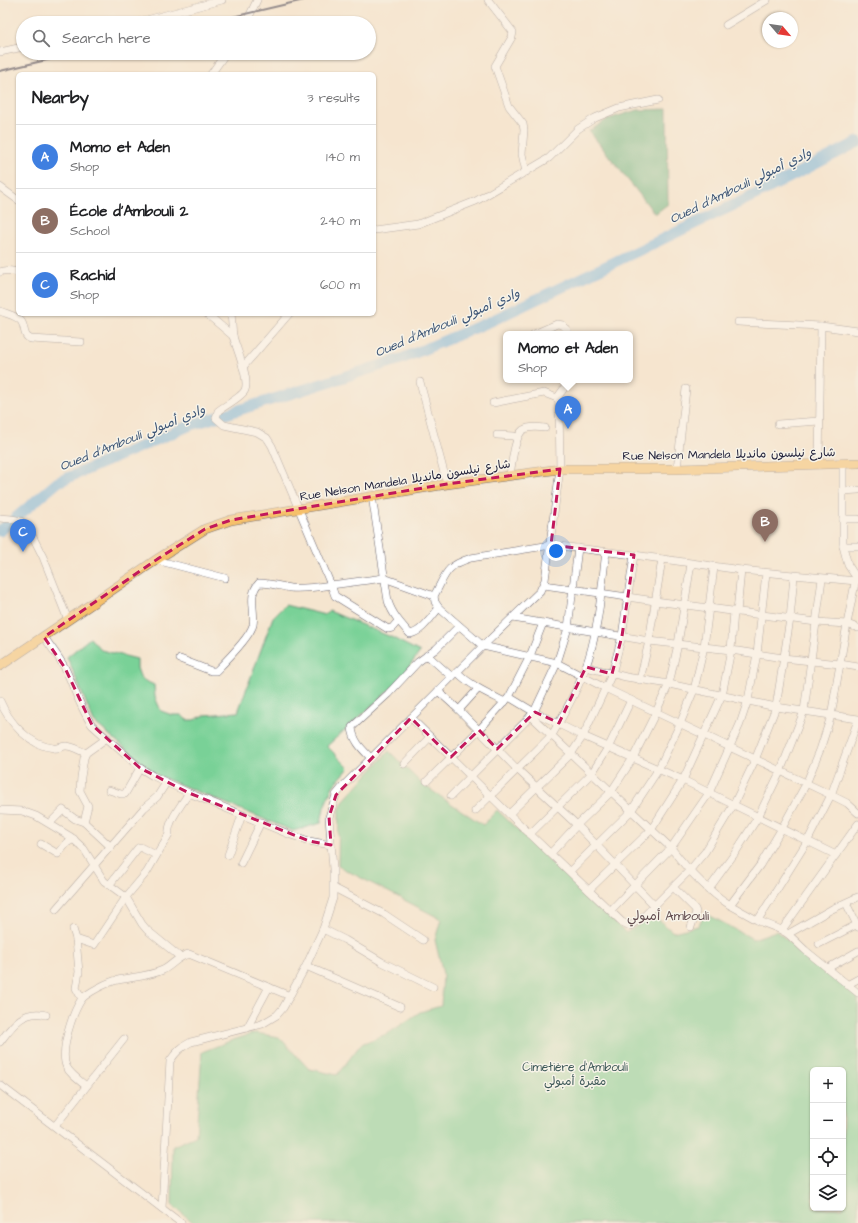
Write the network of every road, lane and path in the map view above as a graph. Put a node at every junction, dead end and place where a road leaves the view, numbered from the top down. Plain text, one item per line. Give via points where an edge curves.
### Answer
1 (222, 0) edge
2 (257, 0) edge
3 (488, 0) edge
4 (767, 0) edge
5 (161, 16) edge
6 (249, 16) edge
7 (726, 25) dead end
8 (16, 49) edge
9 (0, 52) edge
10 (221, 60) edge
11 (212, 72) edge
12 (658, 100) dead end
13 (526, 172) junction
14 (0, 187) edge
15 (16, 199) edge
16 (376, 230) edge
17 (0, 272) edge
18 (16, 272) edge
19 (0, 312) edge
20 (209, 316) edge
21 (231, 316) edge
22 (287, 316) edge
23 (738, 322) dead end
24 (821, 326) junction
25 (541, 331) edge
26 (567, 331) edge
27 (858, 331) edge
28 (233, 336) junction
29 (81, 342) dead end
30 (243, 367) junction
31 (420, 382) dead end
32 (568, 383) edge
33 (686, 389) dead end
34 (557, 398) junction
35 (493, 403) dead end
36 (820, 422) junction
37 (778, 424) dead end
38 (544, 428) dead end
39 (497, 435) dead end
40 (516, 439) junction
41 (858, 463) edge
42 (843, 464) junction
43 (819, 465) junction
44 (560, 469) junction
45 (677, 469) junction
46 (510, 475) junction
47 (447, 484) junction
48 (843, 490) junction
49 (858, 490) edge
50 (372, 496) junction
51 (299, 508) junction
52 (0, 518) edge
53 (843, 519) junction
54 (858, 519) edge
55 (551, 545) junction
56 (844, 546) junction
57 (858, 546) edge
58 (578, 548) junction
59 (606, 552) junction
60 (634, 555) junction
61 (662, 559) junction
62 (156, 560) junction
63 (690, 564) junction
64 (714, 567) junction
65 (741, 570) junction
66 (766, 573) junction
67 (794, 576) junction
68 (225, 578) dead end
69 (384, 578) junction
70 (822, 579) junction
71 (857, 580) edge
72 (331, 585) junction
73 (544, 585) junction
74 (572, 590) junction
75 (600, 593) junction
76 (434, 596) junction
77 (627, 597) junction
78 (655, 601) junction
79 (683, 604) junction
80 (708, 607) junction
81 (439, 608) junction
82 (735, 611) junction
83 (762, 615) junction
84 (513, 618) junction
85 (790, 618) junction
86 (68, 620) junction
87 (398, 620) junction
88 (816, 622) junction
89 (543, 623) junction
90 (847, 624) junction
91 (459, 626) junction
92 (568, 628) junction
93 (858, 628) edge
94 (595, 632) junction
95 (622, 636) junction
96 (44, 637) junction
97 (649, 641) junction
98 (678, 644) junction
99 (483, 646) junction
100 (704, 647) junction
101 (731, 650) junction
102 (757, 654) junction
103 (427, 655) junction
104 (530, 656) junction
105 (784, 658) junction
106 (180, 659) dead end
107 (811, 662) junction
108 (557, 663) junction
109 (840, 664) junction
110 (0, 666) edge
111 (858, 667) edge
112 (586, 668) junction
113 (612, 674) junction
114 (454, 675) junction
115 (582, 676) junction
116 (640, 680) junction
117 (668, 684) junction
118 (606, 688) junction
119 (478, 689) junction
120 (694, 690) junction
121 (438, 691) junction
122 (722, 695) junction
123 (507, 700) junction
124 (631, 700) junction
125 (748, 700) junction
126 (0, 701) edge
127 (776, 707) junction
128 (459, 710) junction
129 (804, 711) junction
130 (656, 712) junction
131 (532, 714) junction
132 (831, 716) junction
133 (411, 718) junction
134 (858, 720) edge
135 (559, 723) junction
136 (680, 724) junction
137 (479, 730) junction
138 (552, 735) junction
139 (704, 735) junction
140 (583, 736) junction
141 (430, 737) junction
142 (107, 738) junction
143 (609, 746) junction
144 (729, 747) junction
145 (497, 749) junction
146 (86, 754) junction
147 (571, 754) junction
148 (450, 757) junction
149 (371, 758) junction
150 (633, 758) junction
151 (755, 760) junction
152 (404, 764) dead end
153 (140, 768) junction
154 (517, 769) junction
155 (658, 770) junction
156 (780, 772) junction
157 (592, 773) junction
158 (470, 777) junction
159 (683, 780) junction
160 (427, 781) dead end
161 (166, 783) junction
162 (806, 784) junction
163 (537, 788) junction
164 (109, 790) dead end
165 (611, 792) junction
166 (189, 793) junction
167 (709, 793) junction
168 (490, 795) junction
169 (831, 795) junction
170 (451, 796) dead end
171 (734, 804) junction
172 (556, 807) junction
173 (858, 807) edge
174 (0, 810) edge
175 (475, 811) dead end
176 (631, 811) junction
177 (858, 813) edge
178 (509, 814) junction
179 (242, 815) junction
180 (758, 817) junction
181 (84, 822) junction
182 (261, 822) junction
183 (50, 823) junction
184 (858, 824) edge
185 (576, 825) junction
186 (782, 828) junction
187 (651, 830) junction
188 (530, 834) junction
189 (74, 839) junction
190 (808, 840) junction
191 (41, 844) dead end
192 (331, 845) junction
193 (111, 846) junction
194 (596, 846) junction
195 (670, 848) junction
196 (551, 853) junction
197 (228, 854) dead end
198 (156, 855) junction
199 (836, 855) junction
200 (241, 863) dead end
201 (94, 864) junction
202 (615, 866) junction
203 (570, 871) junction
204 (689, 871) junction
205 (110, 884) junction
206 (635, 886) junction
207 (673, 887) junction
208 (334, 888) junction
209 (589, 890) junction
210 (708, 890) junction
211 (126, 897) junction
212 (858, 897) edge
213 (846, 903) junction
214 (730, 905) junction
215 (654, 906) junction
216 (56, 909) dead end
217 (611, 910) junction
218 (758, 920) junction
219 (858, 925) edge
220 (691, 927) dead end
221 (73, 929) dead end
222 (323, 929) junction
223 (785, 932) junction
224 (76, 939) junction
225 (423, 940) dead end
226 (819, 944) dead end
227 (858, 951) edge
228 (180, 957) junction
229 (306, 966) junction
230 (828, 968) junction
231 (858, 979) edge
232 (847, 985) junction
233 (269, 987) junction
234 (433, 987) dead end
235 (858, 993) edge
236 (290, 996) junction
237 (82, 999) junction
238 (400, 1007) dead end
239 (46, 1015) dead end
240 (247, 1028) junction
241 (124, 1039) dead end
242 (0, 1042) edge
243 (0, 1085) edge
244 (86, 1086) junction
245 (55, 1126) junction
246 (162, 1208) junction
247 (180, 1223) edge

1 - 5 street
2 - 6 street
3 - 13 street via 513,32 496,66 509,106 523,124 522,154
4 - 7 street
8 - 9 street
10 - 11 street
12 - 13 street via 619,108 595,118 578,129 549,158
13 - 16 street via 460,208 418,224
14 - 15 street
17 - 18 street
19 - 29 street via 18,318 22,322 27,338
20 - 28 street
21 - 28 street
22 - 30 street
23 - 24 street
24 - 27 street
24 - 36 street
25 - 26 street via 557,324 563,325
28 - 30 street
30 - 51 street via 245,390 242,395 218,411 216,418 224,425 258,432 267,438
31 - 47 street
32 - 34 street
33 - 45 street
34 - 35 street via 544,393
34 - 44 street
36 - 37 street
36 - 43 street
38 - 40 street via 524,429
39 - 40 street via 510,435
40 - 46 street
41 - 42 main road, Rue Nelson Mandela شارع نيلسون مانديلا
42 - 43 main road, Rue Nelson Mandela شارع نيلسون مانديلا
42 - 48 street
43 - 45 main road, Rue Nelson Mandela شارع نيلسون مانديلا
44 - 45 main road, Rue Nelson Mandela شارع نيلسون مانديلا
44 - 46 main road, Rue Nelson Mandela شارع نيلسون مانديلا
44 - 55 street
46 - 47 main road, Rue Nelson Mandela شارع نيلسون مانديلا
47 - 50 main road, Rue Nelson Mandela شارع نيلسون مانديلا
48 - 49 street
48 - 53 street
50 - 51 main road, Rue Nelson Mandela شارع نيلسون مانديلا
50 - 69 street
51 - 62 main road, Rue Nelson Mandela شارع نيلسون مانديلا via 231,520 205,529
51 - 72 street
52 - 86 street via 18,520 28,526
53 - 54 street
53 - 56 street
55 - 58 street
55 - 73 street
55 - 76 street via 458,562 448,570
56 - 57 street
56 - 71 street via 848,565
58 - 59 street
58 - 74 street
59 - 60 street
59 - 75 street
60 - 61 street
60 - 77 street
61 - 63 street
61 - 78 street
62 - 68 street
62 - 86 main road, Rue Nelson Mandela شارع نيلسون مانديلا
63 - 64 street
63 - 79 street
64 - 65 street
64 - 80 street
65 - 66 street
65 - 82 street
66 - 67 street
66 - 83 street
67 - 70 street
67 - 85 street
69 - 72 street
69 - 76 street
69 - 87 street via 388,601
70 - 71 street
70 - 88 street
71 - 90 street
72 - 87 street via 332,591 340,599 388,629
72 - 106 street via 291,588 259,583 253,595 253,625 216,671
73 - 74 street
73 - 84 street
74 - 75 street
74 - 92 street
75 - 77 street
75 - 94 street
76 - 81 street
77 - 78 street
77 - 95 street
78 - 79 street
78 - 97 street
79 - 80 street
79 - 98 street
80 - 82 street
80 - 100 street
81 - 87 street via 415,633 410,634
81 - 91 street
82 - 83 street
82 - 101 street
83 - 85 street
83 - 102 street
84 - 89 street
84 - 99 street
85 - 88 street
85 - 105 street
86 - 96 main road, Rue Nelson Mandela شارع نيلسون مانديلا
88 - 90 street
88 - 107 street
89 - 92 street
89 - 104 street
90 - 93 street
90 - 109 street
91 - 99 street
91 - 103 street
92 - 94 street
92 - 108 street
94 - 95 street
94 - 112 street
95 - 97 street
95 - 113 street
96 - 110 main road, Rue Nelson Mandela شارع نيلسون مانديلا
96 - 142 street via 65,668 87,718 92,726
97 - 98 street
97 - 116 street
98 - 100 street
98 - 117 street
99 - 104 street
99 - 114 street
100 - 101 street
100 - 120 street
101 - 102 street
101 - 122 street
102 - 105 street
102 - 125 street
103 - 114 street
103 - 149 street via 352,727 352,734 358,745
104 - 108 street
104 - 123 street
105 - 107 street
105 - 127 street
107 - 109 street
107 - 129 street
108 - 115 street
108 - 131 street
109 - 111 street
109 - 132 street
112 - 113 street
112 - 115 street
113 - 116 street
113 - 118 street
114 - 119 street
114 - 121 street
115 - 118 street
115 - 135 street
116 - 117 street
117 - 120 street
117 - 130 street
118 - 124 street
118 - 140 street
119 - 123 street
119 - 128 street
120 - 122 street
120 - 136 street
121 - 128 street
121 - 133 street
122 - 125 street
122 - 139 street
123 - 131 street
123 - 137 street
124 - 130 street
124 - 143 street
125 - 127 street
125 - 144 street
126 - 146 street via 17,728 37,744 54,748 70,747
127 - 129 street
127 - 151 street
128 - 137 street
129 - 132 street
129 - 156 street
130 - 136 street
130 - 150 street
131 - 135 street
131 - 138 street
131 - 145 street
132 - 134 street
132 - 162 street
133 - 141 street
133 - 149 street
134 - 169 street
135 - 138 street
135 - 140 street
136 - 139 street
136 - 155 street
137 - 145 street
137 - 148 street
138 - 147 street
138 - 154 street
139 - 144 street
139 - 159 street
140 - 143 street
140 - 147 street
141 - 148 street
141 - 152 street
142 - 146 street
142 - 153 street
143 - 150 street
143 - 157 street
144 - 151 street
144 - 167 street
145 - 154 street
145 - 158 street
146 - 181 street via 80,791 88,806
147 - 157 street
147 - 163 street
148 - 158 street
148 - 160 street
149 - 192 street via 336,795 329,817
150 - 155 street
150 - 165 street
151 - 156 street
151 - 171 street
153 - 161 street
153 - 164 street via 125,794
154 - 163 street
154 - 168 street
155 - 159 street
155 - 176 street
156 - 162 street
156 - 180 street
157 - 165 street
157 - 172 street
158 - 168 street
158 - 170 street
159 - 167 street
159 - 187 street
161 - 166 street
161 - 193 street
162 - 169 street
162 - 186 street
163 - 172 street
163 - 178 street
165 - 176 street
165 - 185 street
166 - 179 street
166 - 198 street via 170,822 170,834
167 - 171 street
167 - 195 street
168 - 175 street
168 - 178 street
169 - 177 street
169 - 190 street
171 - 180 street
171 - 204 street via 705,852
172 - 185 street
172 - 188 street
173 - 177 street
174 - 183 street via 22,812
176 - 187 street
176 - 194 street
178 - 188 street
179 - 182 street
179 - 197 street
180 - 186 street
180 - 210 street
181 - 183 street via 75,819 64,810
181 - 193 street
182 - 192 street via 309,841
182 - 200 street
183 - 189 street
184 - 199 street
185 - 194 street
185 - 196 street
186 - 190 street
186 - 214 street via 760,865
187 - 195 street
187 - 202 street
188 - 196 street
189 - 191 street via 58,854
189 - 201 street
190 - 199 street
190 - 218 street
192 - 208 street
193 - 201 street
194 - 202 street
194 - 203 street
195 - 204 street
195 - 206 street
196 - 203 street
198 - 205 street via 138,848
198 - 211 street via 147,872
199 - 223 street
201 - 205 street via 104,881
201 - 216 street
202 - 206 street
202 - 209 street
203 - 209 street
204 - 207 street
204 - 210 street
205 - 211 street
206 - 215 street
206 - 217 street
207 - 215 street
207 - 220 street via 696,909
208 - 222 street
208 - 225 street via 384,914
209 - 217 street
210 - 214 street
211 - 224 street via 94,945
211 - 228 street via 147,930
212 - 213 street
213 - 219 street
213 - 223 street
214 - 218 street
215 - 217 street via 630,926 622,922
218 - 223 street
219 - 226 street
221 - 224 street
222 - 229 street
222 - 234 street
223 - 230 street
224 - 237 street via 79,972 76,988
227 - 230 street
228 - 233 street via 193,955
228 - 237 street via 162,970 109,982
229 - 236 street
229 - 238 street
230 - 232 street
231 - 232 street
232 - 235 street
233 - 236 street
233 - 240 street
236 - 240 street via 277,1015 262,1024
237 - 244 street via 71,1023 64,1054 69,1072
239 - 242 street via 38,1013 19,1020
240 - 246 street via 191,1042 182,1046 170,1061
241 - 244 street
243 - 245 street
244 - 245 street
245 - 246 street
246 - 247 street

